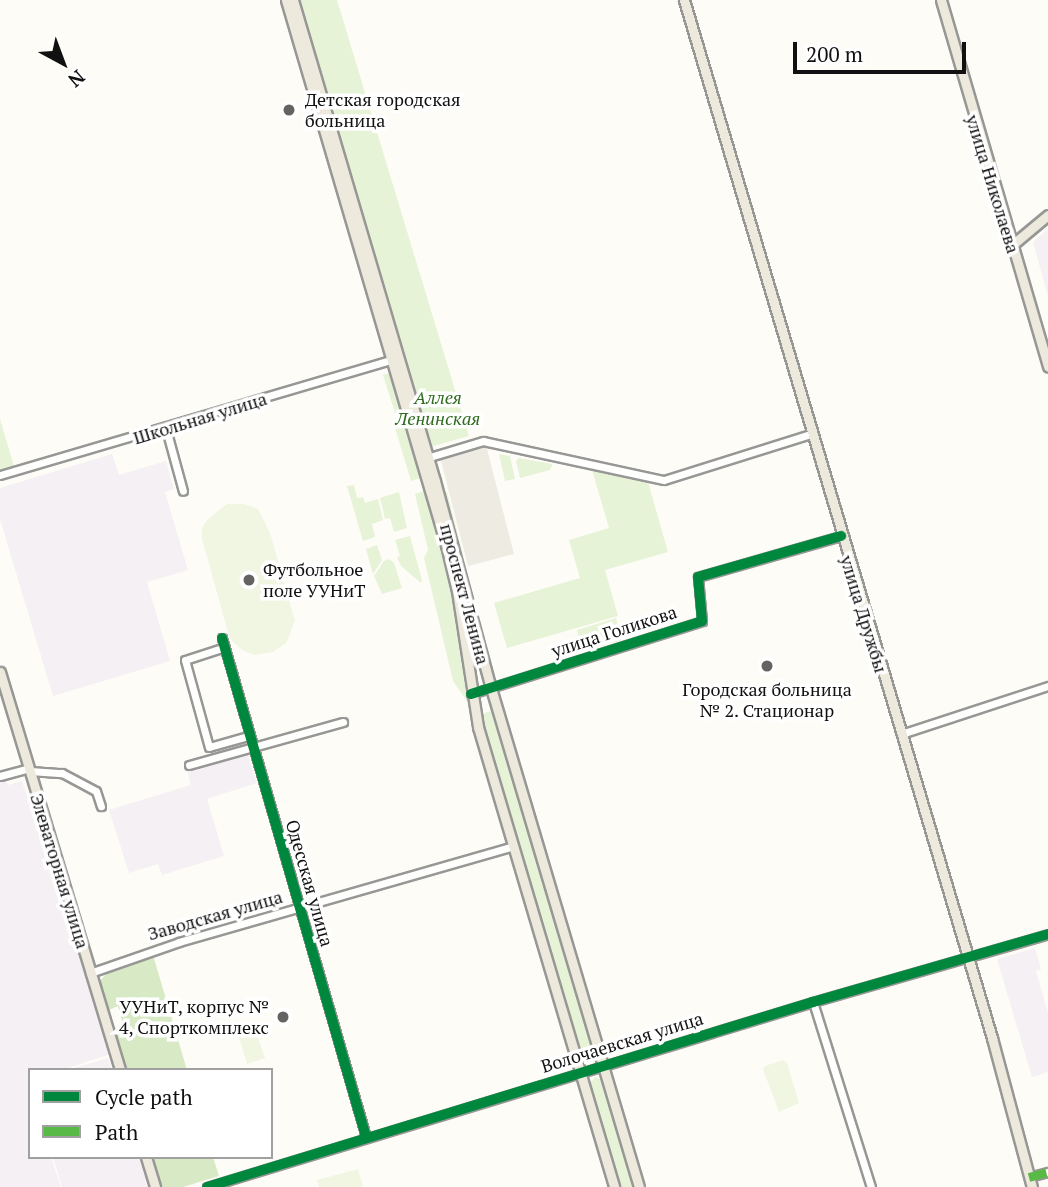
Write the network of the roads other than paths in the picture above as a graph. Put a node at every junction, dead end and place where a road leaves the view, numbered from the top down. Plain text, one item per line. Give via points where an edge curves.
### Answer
1 (286, 0) edge
2 (293, 0) edge
3 (684, 0) edge
4 (941, 0) edge
5 (1048, 215) edge
6 (1012, 246) junction
7 (395, 359) junction
8 (1048, 367) edge
9 (166, 429) junction
10 (811, 434) junction
11 (425, 458) junction
12 (0, 475) edge
13 (183, 491) dead end
14 (841, 536) junction
15 (222, 638) dead end
16 (225, 647) junction
17 (0, 671) edge
18 (1048, 686) edge
19 (491, 688) junction
20 (471, 694) junction
21 (343, 722) dead end
22 (901, 734) junction
23 (248, 736) junction
24 (251, 746) junction
25 (189, 765) dead end
26 (29, 769) junction
27 (0, 776) edge
28 (100, 806) dead end
29 (513, 846) junction
30 (298, 909) junction
31 (1048, 934) edge
32 (968, 958) junction
33 (90, 973) junction
34 (814, 1002) junction
35 (603, 1066) junction
36 (119, 1068) edge
37 (581, 1073) junction
38 (366, 1137) junction
39 (147, 1159) edge
40 (1048, 1172) edge
41 (1031, 1182) edge
42 (155, 1187) edge
43 (207, 1187) edge
44 (614, 1187) edge
45 (639, 1187) edge
46 (871, 1187) edge

1 - 7 main road, проспект Ленина
2 - 7 main road, проспект Ленина
3 - 10 main road, улица Дружбы
4 - 6 main road, улица Николаева
5 - 6 main road
6 - 8 main road, улица Николаева
7 - 9 street, Школьная улица
7 - 11 main road, проспект Ленина
9 - 12 street, Школьная улица
9 - 13 street
10 - 11 street via 664,480 483,441
10 - 14 main road, улица Дружбы
11 - 19 main road, проспект Ленина
11 - 20 main road, проспект Ленина via 457,591
14 - 19 street, улица Голикова via 698,577 702,621
14 - 22 main road, улица Дружбы
15 - 16 street, Одесская улица
16 - 23 street, Одесская улица
16 - 23 street via 185,660 209,747
17 - 26 main road, Элеваторная улица
18 - 22 street
19 - 20 street, улица Голикова
19 - 35 main road, проспект Ленина
20 - 29 main road, проспект Ленина
21 - 24 street
22 - 32 main road, улица Дружбы
23 - 24 street, Одесская улица
24 - 25 street
24 - 30 street, Одесская улица
26 - 27 street
26 - 28 street via 61,773 96,791
26 - 33 main road, Элеваторная улица
29 - 30 street, Заводская улица
29 - 37 main road, проспект Ленина
30 - 33 street, Заводская улица
30 - 38 street, Одесская улица
31 - 32 street, Волочаевская улица
32 - 34 street, Волочаевская улица
32 - 41 main road, улица Дружбы
33 - 36 main road, Элеваторная улица
34 - 35 street, Волочаевская улица
34 - 46 street
35 - 37 street, Волочаевская улица
35 - 45 main road, проспект Ленина
37 - 38 street, Волочаевская улица
37 - 44 main road, проспект Ленина
38 - 43 street, Волочаевская улица
39 - 42 main road
40 - 41 street

